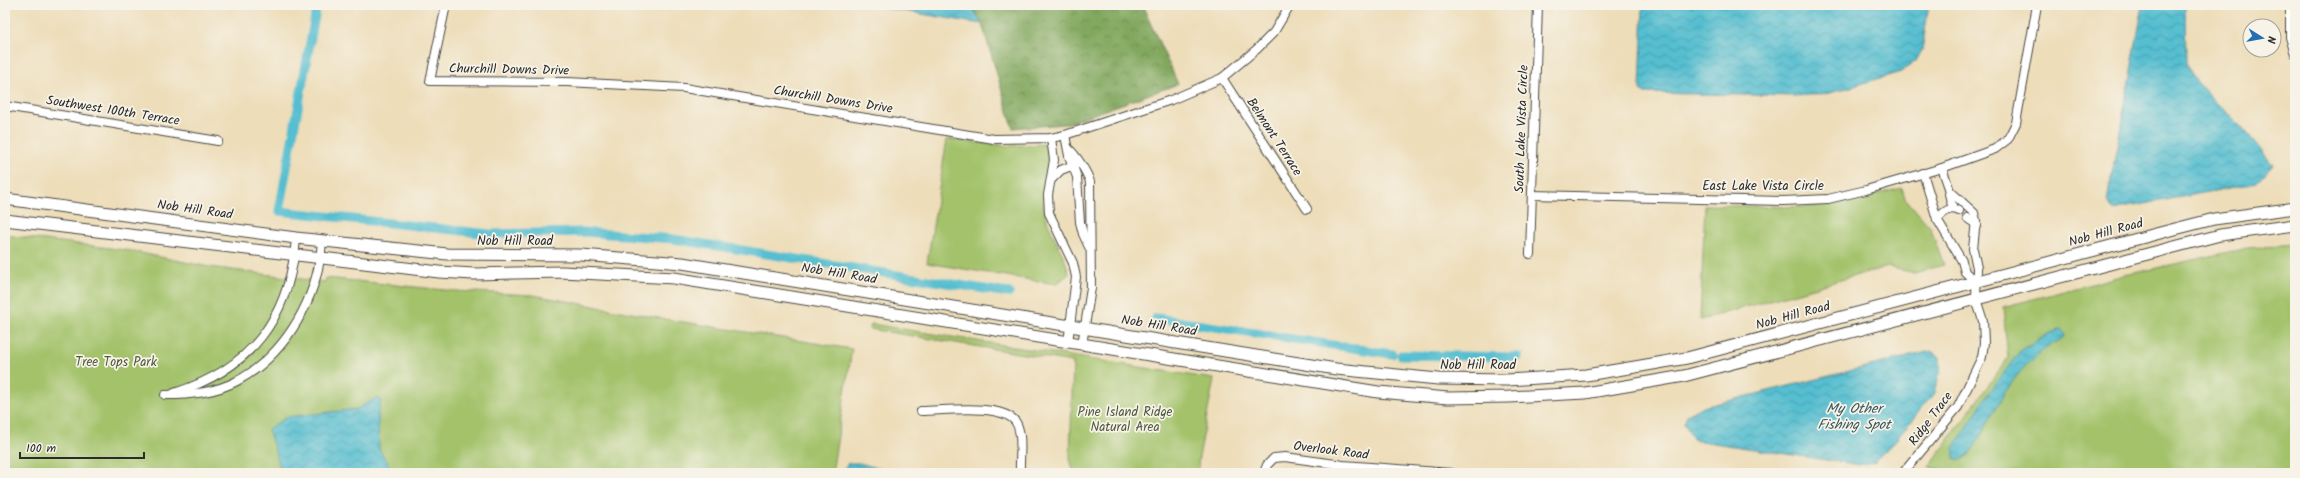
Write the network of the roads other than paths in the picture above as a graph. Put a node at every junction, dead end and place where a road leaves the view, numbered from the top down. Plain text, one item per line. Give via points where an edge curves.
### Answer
1 (446, 5) edge
2 (1290, 5) edge
3 (1538, 5) edge
4 (2037, 5) edge
5 (2290, 5) edge
6 (2295, 54) edge
7 (1222, 78) junction
8 (5, 106) edge
9 (1065, 135) junction
10 (1051, 138) junction
11 (218, 141) dead end
12 (1075, 164) junction
13 (1942, 168) junction
14 (1923, 173) junction
15 (1051, 180) junction
16 (1950, 191) junction
17 (1532, 195) junction
18 (5, 199) edge
19 (2295, 208) edge
20 (1307, 209) dead end
21 (1967, 218) dead end
22 (1937, 219) junction
23 (5, 220) edge
24 (1977, 225) junction
25 (2295, 225) edge
26 (296, 238) junction
27 (322, 240) junction
28 (1089, 247) junction
29 (1530, 254) dead end
30 (295, 256) junction
31 (321, 259) junction
32 (1976, 282) junction
33 (1976, 299) junction
34 (1071, 325) junction
35 (1085, 328) junction
36 (1068, 343) junction
37 (1082, 345) junction
38 (922, 411) dead end
39 (1020, 473) edge
40 (1264, 473) edge
41 (1452, 473) edge
42 (1903, 473) edge

1 - 10 street, Churchill Downs Drive via 430,81 567,82 684,88 994,139
2 - 7 street, Churchill Downs Drive via 1274,32
3 - 17 street, South Lake Vista Circle
4 - 13 street, East Lake Vista Circle via 2016,123 2008,139 1995,149
5 - 6 street via 2290,37
7 - 9 street, Churchill Downs Drive via 1171,100
7 - 20 street, Belmont Terrace
8 - 11 street, Southwest 100th Terrace
9 - 10 street, Churchill Downs Drive
9 - 12 street via 1069,149 1074,153
10 - 15 street via 1054,160
12 - 15 street via 1061,170
12 - 28 street via 1083,234
12 - 28 street via 1087,170 1090,182
13 - 14 street, East Lake Vista Circle
13 - 16 street
14 - 17 street, East Lake Vista Circle via 1866,190 1828,198 1798,200
14 - 22 street
15 - 34 street via 1048,195 1049,213 1073,263 1076,277
16 - 22 street via 1956,210 1946,210
16 - 24 street via 1974,213
17 - 29 street, South Lake Vista Circle
18 - 26 main road, Nob Hill Road
19 - 32 main road, Nob Hill Road via 2214,219
21 - 24 street
22 - 32 street via 1962,261 1965,272
23 - 30 main road
24 - 32 street, Ridge Trace via 1973,249
25 - 33 main road via 2220,236
26 - 27 main road, Nob Hill Road
26 - 30 street
27 - 31 street
27 - 34 main road, Nob Hill Road via 447,254 581,255 682,263
28 - 35 street via 1090,288
30 - 31 main road
30 - 31 street via 276,316 262,338 229,368 201,384 165,395 194,395 215,390 254,370 286,337 310,296
31 - 36 main road via 474,274 562,272 674,278
32 - 33 street, Ridge Trace
32 - 35 main road, Nob Hill Road via 1687,358 1586,375 1544,379 1399,377
33 - 37 main road via 1684,376 1585,393 1509,398 1448,398 1378,392
33 - 42 street, Ridge Trace via 1983,321 1982,357 1958,407
34 - 35 main road, Nob Hill Road
34 - 36 street
35 - 37 street
36 - 37 main road
38 - 39 street via 985,410 1004,414 1015,422 1019,435
40 - 41 street, Overlook Road via 1266,465 1274,458 1285,457 1350,466

